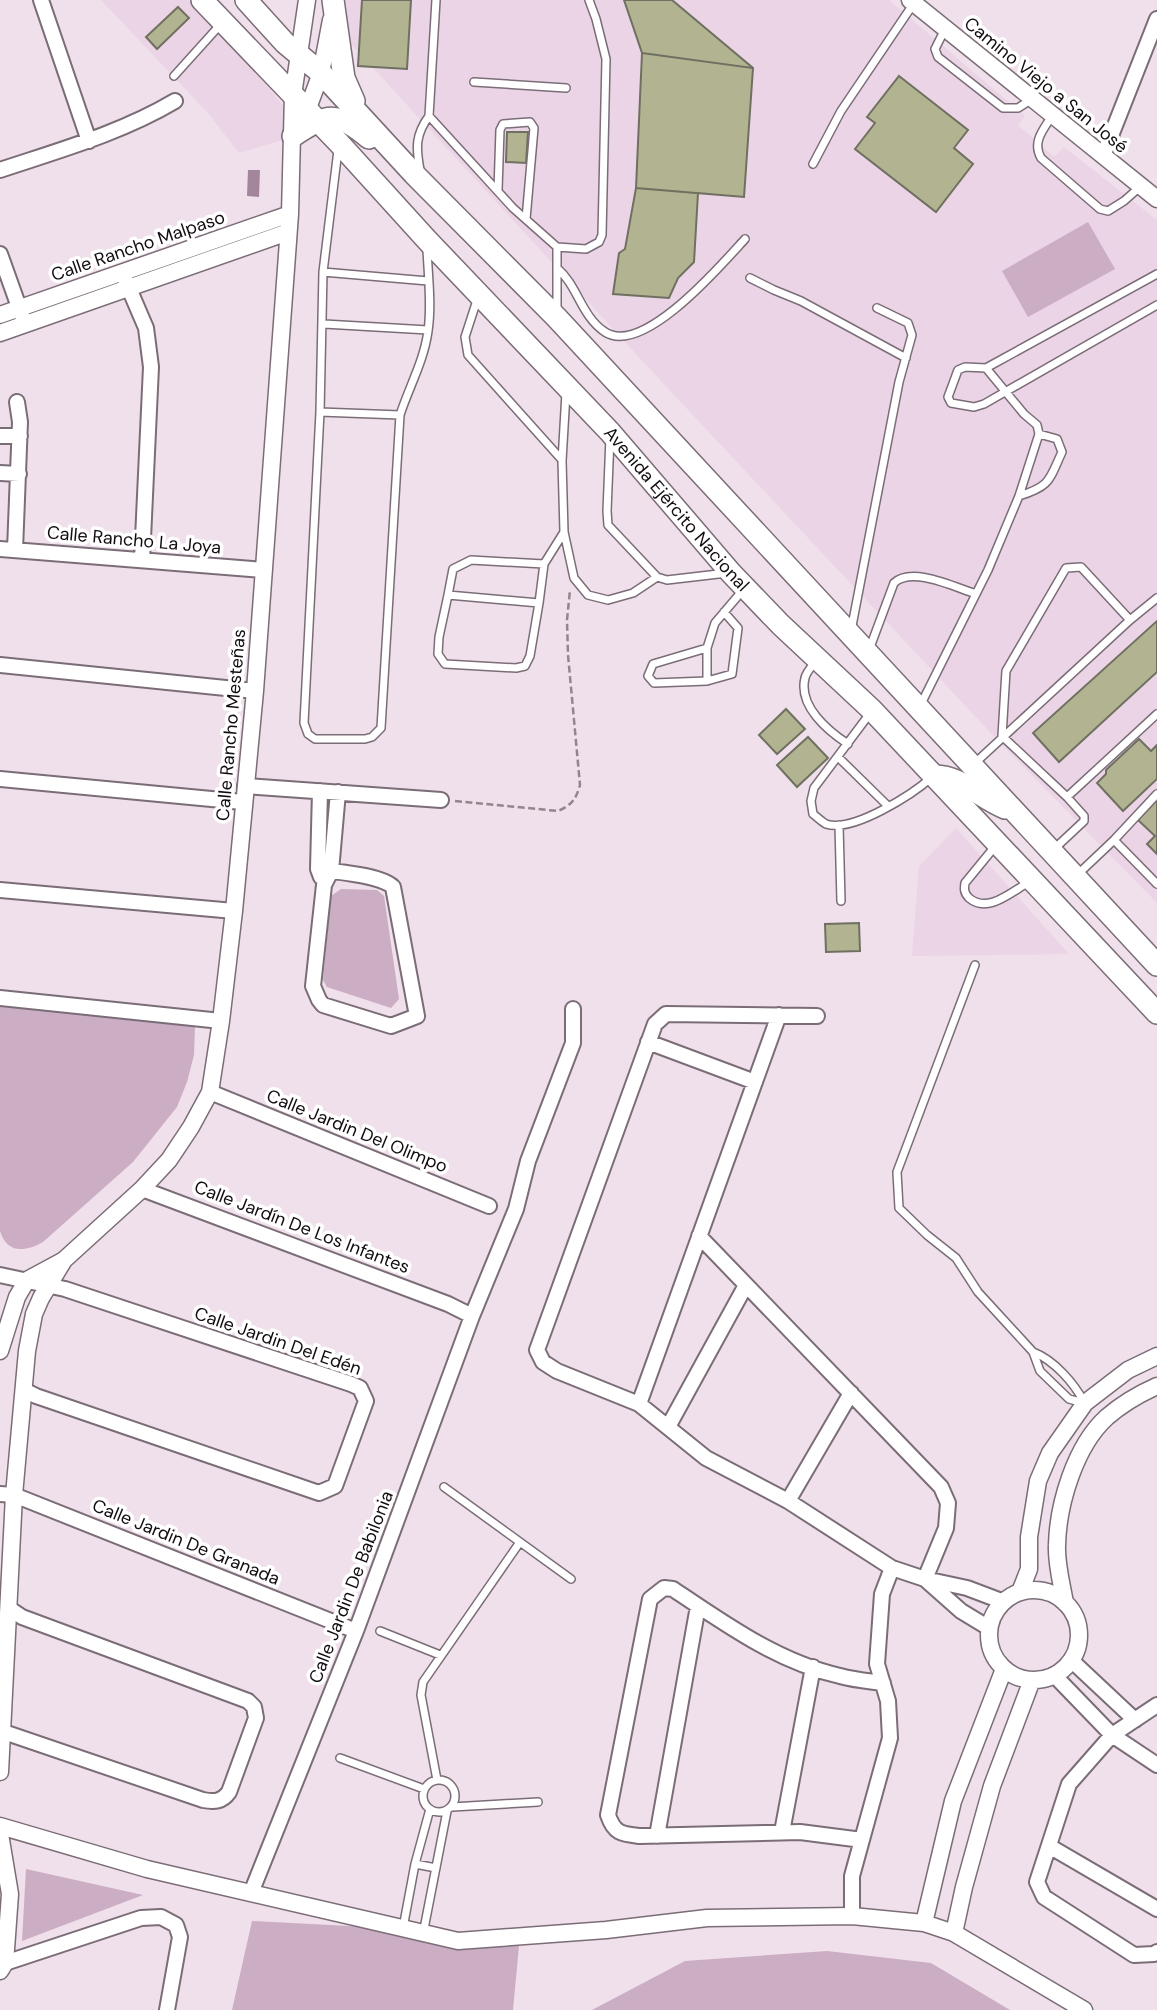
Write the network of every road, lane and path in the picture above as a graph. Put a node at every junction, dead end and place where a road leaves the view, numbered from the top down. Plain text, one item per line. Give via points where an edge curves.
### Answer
1 (41, 0) edge
2 (202, 0) edge
3 (209, 0) edge
4 (246, 0) edge
5 (307, 0) edge
6 (333, 0) edge
7 (436, 0) edge
8 (589, 0) edge
9 (912, 1) edge
10 (1157, 19) edge
11 (223, 22) junction
12 (946, 28) junction
13 (292, 48) junction
14 (321, 74) junction
15 (174, 76) dead end
16 (474, 82) dead end
17 (566, 88) dead end
18 (293, 95) junction
19 (1032, 99) junction
20 (175, 101) dead end
21 (358, 113) junction
22 (1052, 115) junction
23 (312, 116) junction
24 (429, 116) junction
25 (293, 136) junction
26 (89, 141) junction
27 (339, 143) junction
28 (1103, 156) junction
29 (813, 164) dead end
30 (0, 170) edge
31 (418, 178) junction
32 (1141, 186) junction
33 (498, 191) junction
34 (1157, 199) edge
35 (290, 214) junction
36 (526, 219) junction
37 (288, 232) junction
38 (745, 239) dead end
39 (427, 240) junction
40 (557, 247) junction
41 (0, 254) edge
42 (558, 268) junction
43 (122, 272) junction
44 (323, 272) junction
45 (1157, 274) edge
46 (750, 278) dead end
47 (428, 281) junction
48 (128, 287) junction
49 (480, 293) junction
50 (1157, 305) edge
51 (20, 308) junction
52 (877, 308) dead end
53 (0, 315) edge
54 (557, 318) junction
55 (25, 324) junction
56 (324, 324) junction
57 (428, 331) junction
58 (0, 333) edge
59 (906, 358) junction
60 (986, 368) junction
61 (566, 385) junction
62 (1004, 391) junction
63 (18, 402) dead end
64 (320, 412) junction
65 (400, 415) junction
66 (610, 432) junction
67 (1039, 435) junction
68 (0, 436) edge
69 (20, 436) junction
70 (562, 461) junction
71 (0, 473) edge
72 (19, 474) junction
73 (1019, 496) junction
74 (564, 531) junction
75 (7, 549) edge
76 (142, 559) junction
77 (544, 564) junction
78 (264, 570) junction
79 (657, 577) junction
80 (574, 578) junction
81 (738, 580) junction
82 (976, 594) junction
83 (448, 595) junction
84 (1157, 598) edge
85 (540, 603) junction
86 (724, 612) junction
87 (1130, 620) junction
88 (850, 635) junction
89 (707, 648) junction
90 (867, 654) junction
91 (817, 659) junction
92 (0, 665) edge
93 (707, 681) junction
94 (255, 691) junction
95 (919, 708) junction
96 (872, 710) junction
97 (1157, 714) edge
98 (944, 734) junction
99 (1002, 736) junction
100 (848, 744) junction
101 (838, 757) junction
102 (972, 766) junction
103 (933, 776) junction
104 (0, 779) edge
105 (320, 791) junction
106 (338, 792) junction
107 (244, 794) junction
108 (1157, 794) edge
109 (1068, 797) junction
110 (441, 800) joint
111 (888, 806) junction
112 (1014, 811) junction
113 (839, 825) junction
114 (1114, 840) junction
115 (998, 844) junction
116 (1052, 851) junction
117 (324, 870) junction
118 (1075, 877) junction
119 (1033, 880) junction
120 (1157, 884) edge
121 (0, 890) edge
122 (841, 901) dead end
123 (234, 911) junction
124 (975, 965) dead end
125 (1157, 965) edge
126 (0, 998) edge
127 (573, 1009) dead end
128 (1157, 1013) edge
129 (779, 1015) junction
130 (817, 1016) dead end
131 (222, 1021) junction
132 (648, 1042) junction
133 (755, 1082) junction
134 (210, 1092) junction
135 (142, 1189) junction
136 (489, 1206) dead end
137 (699, 1236) junction
138 (64, 1260) junction
139 (0, 1275) edge
140 (27, 1280) junction
141 (747, 1285) junction
142 (50, 1286) junction
143 (472, 1316) junction
144 (0, 1351) edge
145 (1032, 1352) junction
146 (1157, 1356) edge
147 (1157, 1386) edge
148 (24, 1390) junction
149 (851, 1393) junction
150 (1085, 1403) junction
151 (639, 1404) junction
152 (1105, 1419) junction
153 (668, 1427) junction
154 (444, 1487) dead end
155 (7, 1494) edge
156 (788, 1501) junction
157 (520, 1542) junction
158 (892, 1568) junction
159 (571, 1578) dead end
160 (925, 1579) junction
161 (1020, 1592) junction
162 (1004, 1602) junction
163 (1065, 1603) junction
164 (698, 1606) junction
165 (10, 1609) junction
166 (989, 1628) junction
167 (356, 1630) junction
168 (380, 1631) dead end
169 (440, 1655) junction
170 (1071, 1660) junction
171 (813, 1667) junction
172 (1004, 1669) junction
173 (1054, 1675) junction
174 (1032, 1680) junction
175 (883, 1683) junction
176 (1157, 1705) edge
177 (1135, 1720) junction
178 (1, 1731) edge
179 (1112, 1735) junction
180 (341, 1758) dead end
181 (1157, 1765) edge
182 (0, 1772) edge
183 (437, 1780) junction
184 (424, 1789) junction
185 (538, 1802) dead end
186 (449, 1809) junction
187 (430, 1810) junction
188 (0, 1826) edge
189 (782, 1832) junction
190 (0, 1834) edge
191 (657, 1836) junction
192 (862, 1840) junction
193 (1049, 1846) junction
194 (415, 1864) junction
195 (436, 1868) junction
196 (251, 1894) junction
197 (1157, 1909) edge
198 (852, 1916) junction
199 (924, 1923) junction
200 (403, 1928) junction
201 (954, 1933) junction
202 (423, 1934) junction
203 (1157, 1952) edge
204 (3, 1967) edge
205 (167, 2010) edge
206 (1084, 2010) edge

1 - 26 street
2 - 11 main road, Avenida Ejército Nacional
3 - 13 main road via 262,50
4 - 13 main road
5 - 13 street, Calle Rancho Mesteñas
6 - 14 street
6 - 21 main road via 344,78
7 - 24 lane
8 - 40 lane via 606,59 602,235 586,249
9 - 12 street, Camino Viejo a San José
9 - 29 lane via 841,111
10 - 28 street
11 - 15 lane
11 - 18 main road, Avenida Ejército Nacional
12 - 19 street, Camino Viejo a San José
12 - 19 lane via 935,49 938,57 1003,108 1018,108
13 - 14 main road
13 - 18 street, Calle Rancho Mesteñas
14 - 21 main road
14 - 23 street
16 - 17 lane
18 - 23 main road, Avenida Ejército Nacional
18 - 25 street, Calle Rancho Mesteñas
19 - 22 street, Camino Viejo a San José
20 - 26 street via 149,117
21 - 31 main road
22 - 28 street, Camino Viejo a San José
22 - 32 lane via 1038,139 1038,153 1100,209 1108,211
23 - 25 main road
23 - 27 main road, Avenida Ejército Nacional
23 - 31 main road via 344,120
24 - 31 lane via 415,144
24 - 33 lane
25 - 35 street, Calle Rancho Mesteñas
26 - 30 street
27 - 39 main road, Avenida Ejército Nacional
27 - 44 lane
28 - 32 street, Camino Viejo a San José
31 - 54 main road
32 - 34 street, Camino Viejo a San José
33 - 36 lane
33 - 36 lane via 500,130 503,124 530,122 534,128
35 - 37 street, Calle Rancho Mesteñas
35 - 43 street, Calle Rancho Malpaso
36 - 40 lane
37 - 48 street, Calle Rancho Malpaso
37 - 78 street, Calle Rancho Mesteñas
38 - 42 lane via 698,289 633,335 607,334 592,321 572,282
39 - 47 lane
39 - 49 main road, Avenida Ejército Nacional
40 - 42 lane
41 - 51 street
42 - 54 lane
43 - 48 street
43 - 51 street, Calle Rancho Malpaso
44 - 47 lane
44 - 56 lane
45 - 60 lane
46 - 59 lane
47 - 57 lane
48 - 55 street, Calle Rancho Malpaso
48 - 76 street via 146,328 151,367
49 - 61 main road, Avenida Ejército Nacional
49 - 70 lane via 465,337 468,355
50 - 62 lane
51 - 53 street, Calle Rancho Malpaso
51 - 55 street
52 - 59 lane via 911,327
54 - 88 main road
55 - 58 street, Calle Rancho Malpaso
56 - 57 lane
56 - 64 lane
57 - 65 lane
59 - 88 lane
60 - 62 lane
60 - 62 lane via 958,370 949,401 979,406
61 - 66 main road, Avenida Ejército Nacional
61 - 70 lane
62 - 67 lane via 1037,425
63 - 69 street
64 - 65 lane
64 - 65 lane via 304,723 315,739 365,739 381,728
66 - 79 lane via 608,525
66 - 81 main road, Avenida Ejército Nacional
67 - 73 lane
67 - 73 lane via 1057,439 1062,452 1044,486
68 - 69 street
69 - 72 street
70 - 74 lane
71 - 72 street
72 - 75 street
73 - 82 lane
74 - 77 lane
74 - 80 lane
75 - 76 street, Calle Rancho La Joya
76 - 78 street, Calle Rancho La Joya
77 - 83 lane via 471,559 453,569
77 - 85 lane
78 - 94 street, Calle Rancho Mesteñas
79 - 80 lane via 633,593 608,600 588,595
79 - 81 lane
80 - 110 path via 567,620 580,785 576,798 558,811
81 - 86 lane
81 - 91 main road, Avenida Ejército Nacional
82 - 90 lane via 915,575 901,577 894,583
82 - 95 lane
83 - 85 lane
83 - 85 lane via 439,637 439,654 445,663 525,666
84 - 87 lane
86 - 89 lane
86 - 93 lane via 738,628 732,674
87 - 99 lane
87 - 99 lane via 1081,567 1066,568 1006,671
88 - 90 main road
89 - 93 lane
89 - 93 lane via 653,663 648,676 654,684
90 - 95 main road
91 - 96 main road, Avenida Ejército Nacional
91 - 100 lane via 805,677 805,695 816,716
92 - 94 street
94 - 107 street, Calle Rancho Mesteñas
95 - 98 main road
96 - 98 main road via 917,746 933,746
96 - 100 lane
96 - 103 main road, Avenida Ejército Nacional
97 - 109 lane
98 - 102 main road
99 - 102 lane
99 - 109 lane
100 - 101 lane
101 - 111 lane
101 - 113 lane via 814,788 811,801 813,814 826,824
102 - 112 main road
103 - 111 lane
103 - 112 main road via 948,777
103 - 115 main road, Avenida Ejército Nacional
104 - 107 street
105 - 106 street
105 - 107 street
105 - 117 street
106 - 110 street
106 - 117 street
107 - 123 street, Calle Rancho Mesteñas
108 - 114 lane
109 - 116 lane via 1084,821
111 - 113 lane
112 - 116 main road
113 - 122 lane
114 - 118 lane
114 - 120 lane
115 - 119 main road, Avenida Ejército Nacional
115 - 119 lane via 965,883 966,896 979,904 991,904
116 - 118 main road
117 - 117 street via 385,881 393,887 417,1016 391,1026 319,1000 313,986
118 - 125 main road
119 - 128 main road, Avenida Ejército Nacional
121 - 123 street
123 - 131 street, Calle Rancho Mesteñas
124 - 145 lane via 897,1172 899,1208 956,1258 978,1292
126 - 131 street
127 - 143 street, Calle Jardin De Babilonia via 573,1043 528,1161 516,1209
129 - 130 street
129 - 132 street via 666,1014 655,1024
129 - 133 street
131 - 134 street, Calle Rancho Mesteñas
132 - 133 street
132 - 151 street via 537,1350 543,1362 557,1371
133 - 137 street
134 - 135 street, Calle Rancho Mesteñas via 169,1160
134 - 136 street, Calle Jardin Del Olimpo
135 - 138 street, Calle Rancho Mesteñas
135 - 143 street, Calle Jardín De Los Infantes
137 - 141 street
137 - 151 street
138 - 140 street, Calle Rancho Mesteñas
138 - 142 street, Calle Rancho Mesteñas
139 - 140 street
140 - 142 street
140 - 144 street
141 - 149 street
141 - 153 street
142 - 148 street, Calle Rancho Mesteñas via 34,1314
142 - 148 street, Calle Jardin Del Edén via 351,1384 365,1395 364,1408 335,1486 319,1493
143 - 167 street, Calle Jardin De Babilonia
145 - 150 lane via 1044,1357
145 - 150 lane via 1040,1371 1069,1399
146 - 150 street via 1128,1370
147 - 152 street
148 - 155 street, Calle Rancho Mesteñas
149 - 156 street
149 - 160 street via 941,1487 948,1503 946,1528
150 - 152 street
150 - 161 street via 1050,1453 1038,1481 1029,1569
151 - 153 street
152 - 163 street via 1071,1474 1060,1507 1056,1548
153 - 156 street via 706,1458
154 - 157 lane
155 - 165 street, Calle Rancho Mesteñas
155 - 167 street, Calle Jardin De Granada
156 - 158 street
157 - 159 lane
157 - 169 lane
158 - 160 street
158 - 175 street via 882,1594 878,1637 877,1664
160 - 162 street
160 - 166 street via 961,1611
161 - 162 street
161 - 163 street via 1044,1592
162 - 166 street
163 - 170 street via 1078,1630
164 - 171 street via 743,1636
164 - 191 street
164 - 191 street via 673,1589 664,1588 650,1599 608,1815 622,1834
165 - 178 street, Calle Rancho Mesteñas
165 - 178 street via 248,1702 256,1718 229,1792 212,1801
166 - 172 street via 994,1657
167 - 196 street, Calle Jardin De Babilonia
168 - 169 lane
169 - 183 lane via 425,1675 421,1695
170 - 173 street
170 - 177 street
171 - 175 street
171 - 189 street
172 - 174 street
172 - 199 street via 953,1801
173 - 174 street
173 - 179 street
174 - 201 street via 992,1786
175 - 192 street via 890,1738
176 - 177 street
177 - 179 street
178 - 182 street, Calle Rancho Mesteñas
179 - 181 street
179 - 193 street via 1069,1784
180 - 184 lane
183 - 184 lane
183 - 186 lane via 453,1786 456,1797
184 - 187 lane via 423,1800
185 - 186 lane
186 - 187 lane
186 - 195 lane
187 - 194 lane
188 - 196 street
189 - 191 street
189 - 192 street
190 - 204 street via 10,1895
192 - 198 street via 852,1876
193 - 197 street
193 - 203 street via 1037,1882 1044,1897 1134,1955
194 - 195 lane
194 - 200 lane
195 - 202 lane
196 - 200 street
198 - 199 street
198 - 202 street via 707,1918 458,1941
199 - 201 street
200 - 202 street
201 - 206 street
204 - 205 street via 148,1917 161,1917 176,1925 180,1937

